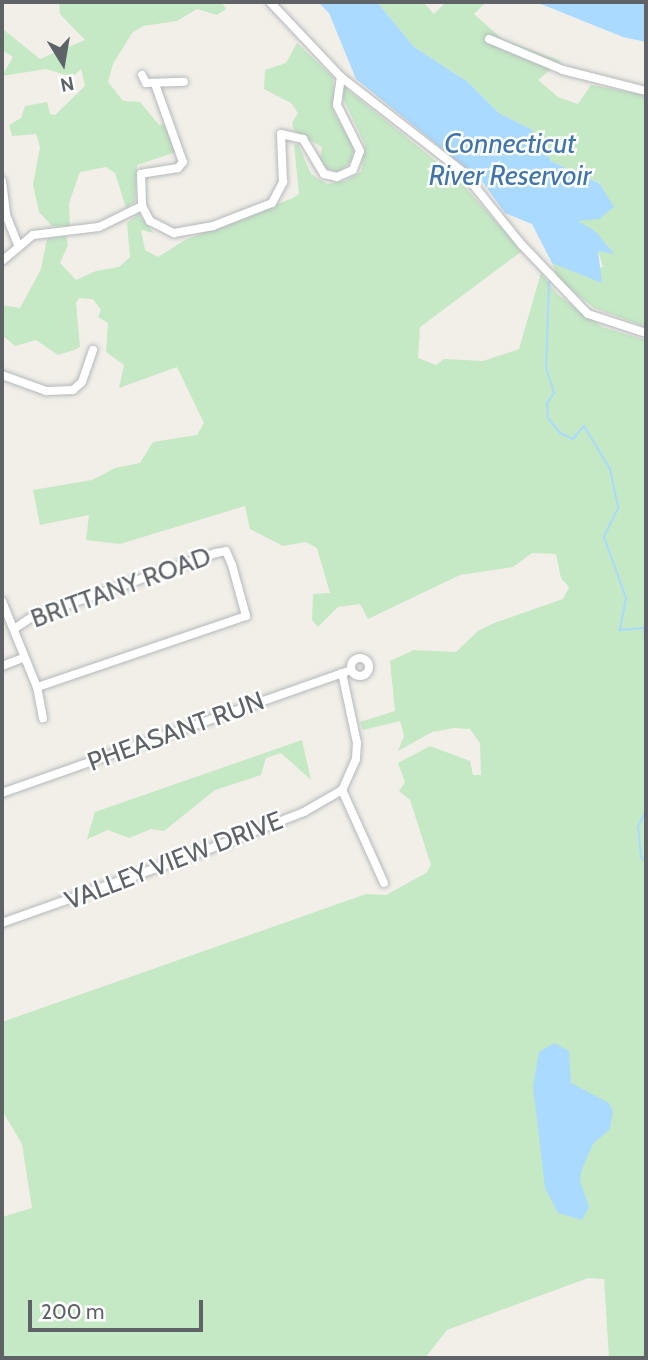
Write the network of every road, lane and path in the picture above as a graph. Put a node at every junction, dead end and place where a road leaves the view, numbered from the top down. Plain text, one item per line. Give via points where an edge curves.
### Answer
1 (270, 2) edge
2 (489, 39) dead end
3 (142, 75) dead end
4 (341, 77) junction
5 (184, 82) dead end
6 (155, 84) junction
7 (646, 90) edge
8 (2, 181) edge
9 (142, 206) junction
10 (18, 244) junction
11 (2, 261) edge
12 (646, 333) edge
13 (93, 350) dead end
14 (2, 375) edge
15 (2, 601) edge
16 (16, 627) junction
17 (23, 658) junction
18 (2, 666) edge
19 (37, 687) junction
20 (43, 718) dead end
21 (342, 790) junction
22 (2, 793) edge
23 (384, 883) dead end
24 (2, 923) edge

1 - 4 street
2 - 7 street via 563,70
3 - 6 street via 144,83
4 - 9 street via 336,102 360,151 358,164 349,173 336,177 323,173 303,139 281,134 283,182 272,203 212,226 174,233 150,221
4 - 12 street via 463,172 522,245 588,314
5 - 6 street
6 - 9 street via 183,162 141,174
8 - 10 street via 6,217
9 - 10 street via 101,227 46,232
10 - 11 street
13 - 14 street via 82,382 73,390 46,391
15 - 16 street
16 - 17 street
16 - 19 street, BRITTANY ROAD via 85,598 226,552 246,616
17 - 18 street
17 - 19 street
19 - 20 street
21 - 22 street, PHEASANT RUN via 356,759 357,743 346,672
21 - 23 street
21 - 24 street, VALLEY VIEW DRIVE via 324,803 229,842

